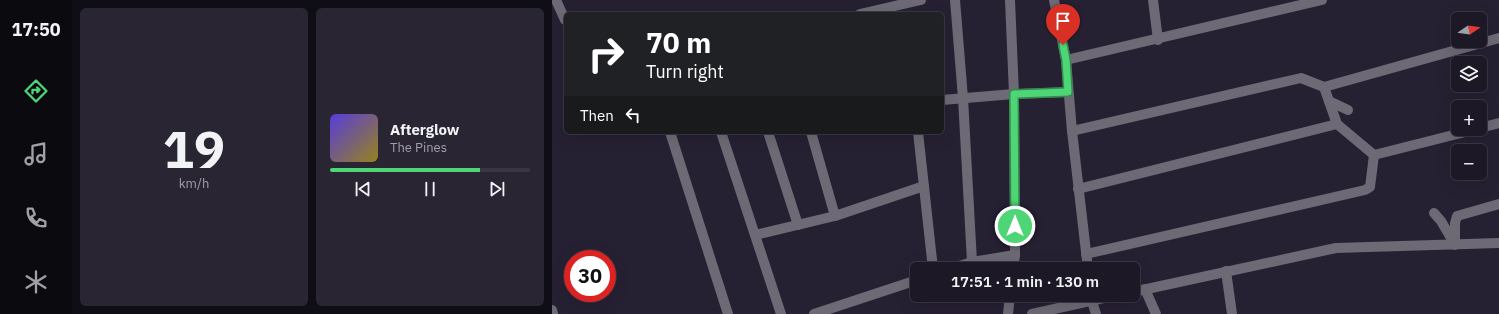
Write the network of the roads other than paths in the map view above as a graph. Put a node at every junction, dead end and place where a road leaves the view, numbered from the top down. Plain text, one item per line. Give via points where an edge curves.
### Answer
1 (556, 0) edge
2 (921, 0) edge
3 (955, 0) edge
4 (1010, 0) edge
5 (1054, 0) edge
6 (1153, 0) edge
7 (1322, 0) edge
8 (900, 9) edge
9 (876, 12) edge
10 (564, 18) edge
11 (1499, 38) edge
12 (1158, 40) junction
13 (1066, 60) junction
14 (1324, 88) junction
15 (1068, 92) junction
16 (1014, 94) junction
17 (963, 98) junction
18 (944, 100) edge
19 (1329, 101) junction
20 (1348, 110) dead end
21 (1499, 123) edge
22 (1337, 124) junction
23 (1487, 126) edge
24 (1072, 131) junction
25 (671, 134) edge
26 (722, 134) edge
27 (769, 134) edge
28 (812, 134) edge
29 (918, 134) edge
30 (1451, 136) edge
31 (1374, 155) junction
32 (924, 186) junction
33 (1078, 189) junction
34 (1499, 204) edge
35 (1434, 213) dead end
36 (835, 216) junction
37 (798, 225) junction
38 (755, 235) junction
39 (1499, 243) edge
40 (1455, 245) junction
41 (1086, 254) junction
42 (1015, 255) junction
43 (931, 262) edge
44 (972, 262) joint
45 (1014, 262) edge
46 (1087, 262) edge
47 (1226, 271) junction
48 (910, 282) edge
49 (1145, 289) junction
50 (1140, 290) edge
51 (1009, 302) edge
52 (1085, 302) edge
53 (1092, 302) edge
54 (552, 310) edge
55 (1072, 310) edge
56 (554, 314) edge
57 (728, 314) edge
58 (780, 314) edge
59 (814, 314) edge
60 (1008, 314) edge
61 (1032, 314) edge
62 (1096, 314) edge
63 (1156, 314) edge
64 (1232, 314) edge

1 - 10 street
2 - 8 street
3 - 17 street
4 - 16 street
5 - 13 street
6 - 12 street
7 - 12 street
8 - 9 street
11 - 14 street
12 - 13 street
13 - 15 street
14 - 19 street
14 - 24 street via 1301,78
15 - 16 street
15 - 24 street
16 - 17 street
16 - 42 street
17 - 18 street
17 - 44 street
19 - 20 street
19 - 22 street
21 - 23 street
22 - 31 street
22 - 33 street
24 - 33 street
25 - 57 street
26 - 38 street
27 - 37 street
28 - 36 street
29 - 32 street
30 - 31 street
31 - 41 street via 1372,181 1370,187 1364,190
32 - 36 street
32 - 43 street
33 - 41 street
34 - 40 street via 1457,216 1454,223
35 - 40 street
36 - 37 street
37 - 38 street
38 - 58 street
39 - 40 street
40 - 47 street via 1336,248
41 - 46 street
42 - 44 street
42 - 45 street
47 - 49 street
47 - 64 street
48 - 59 street
49 - 50 street
49 - 63 street
51 - 60 street
52 - 55 street
53 - 62 street
54 - 56 street
55 - 61 street

